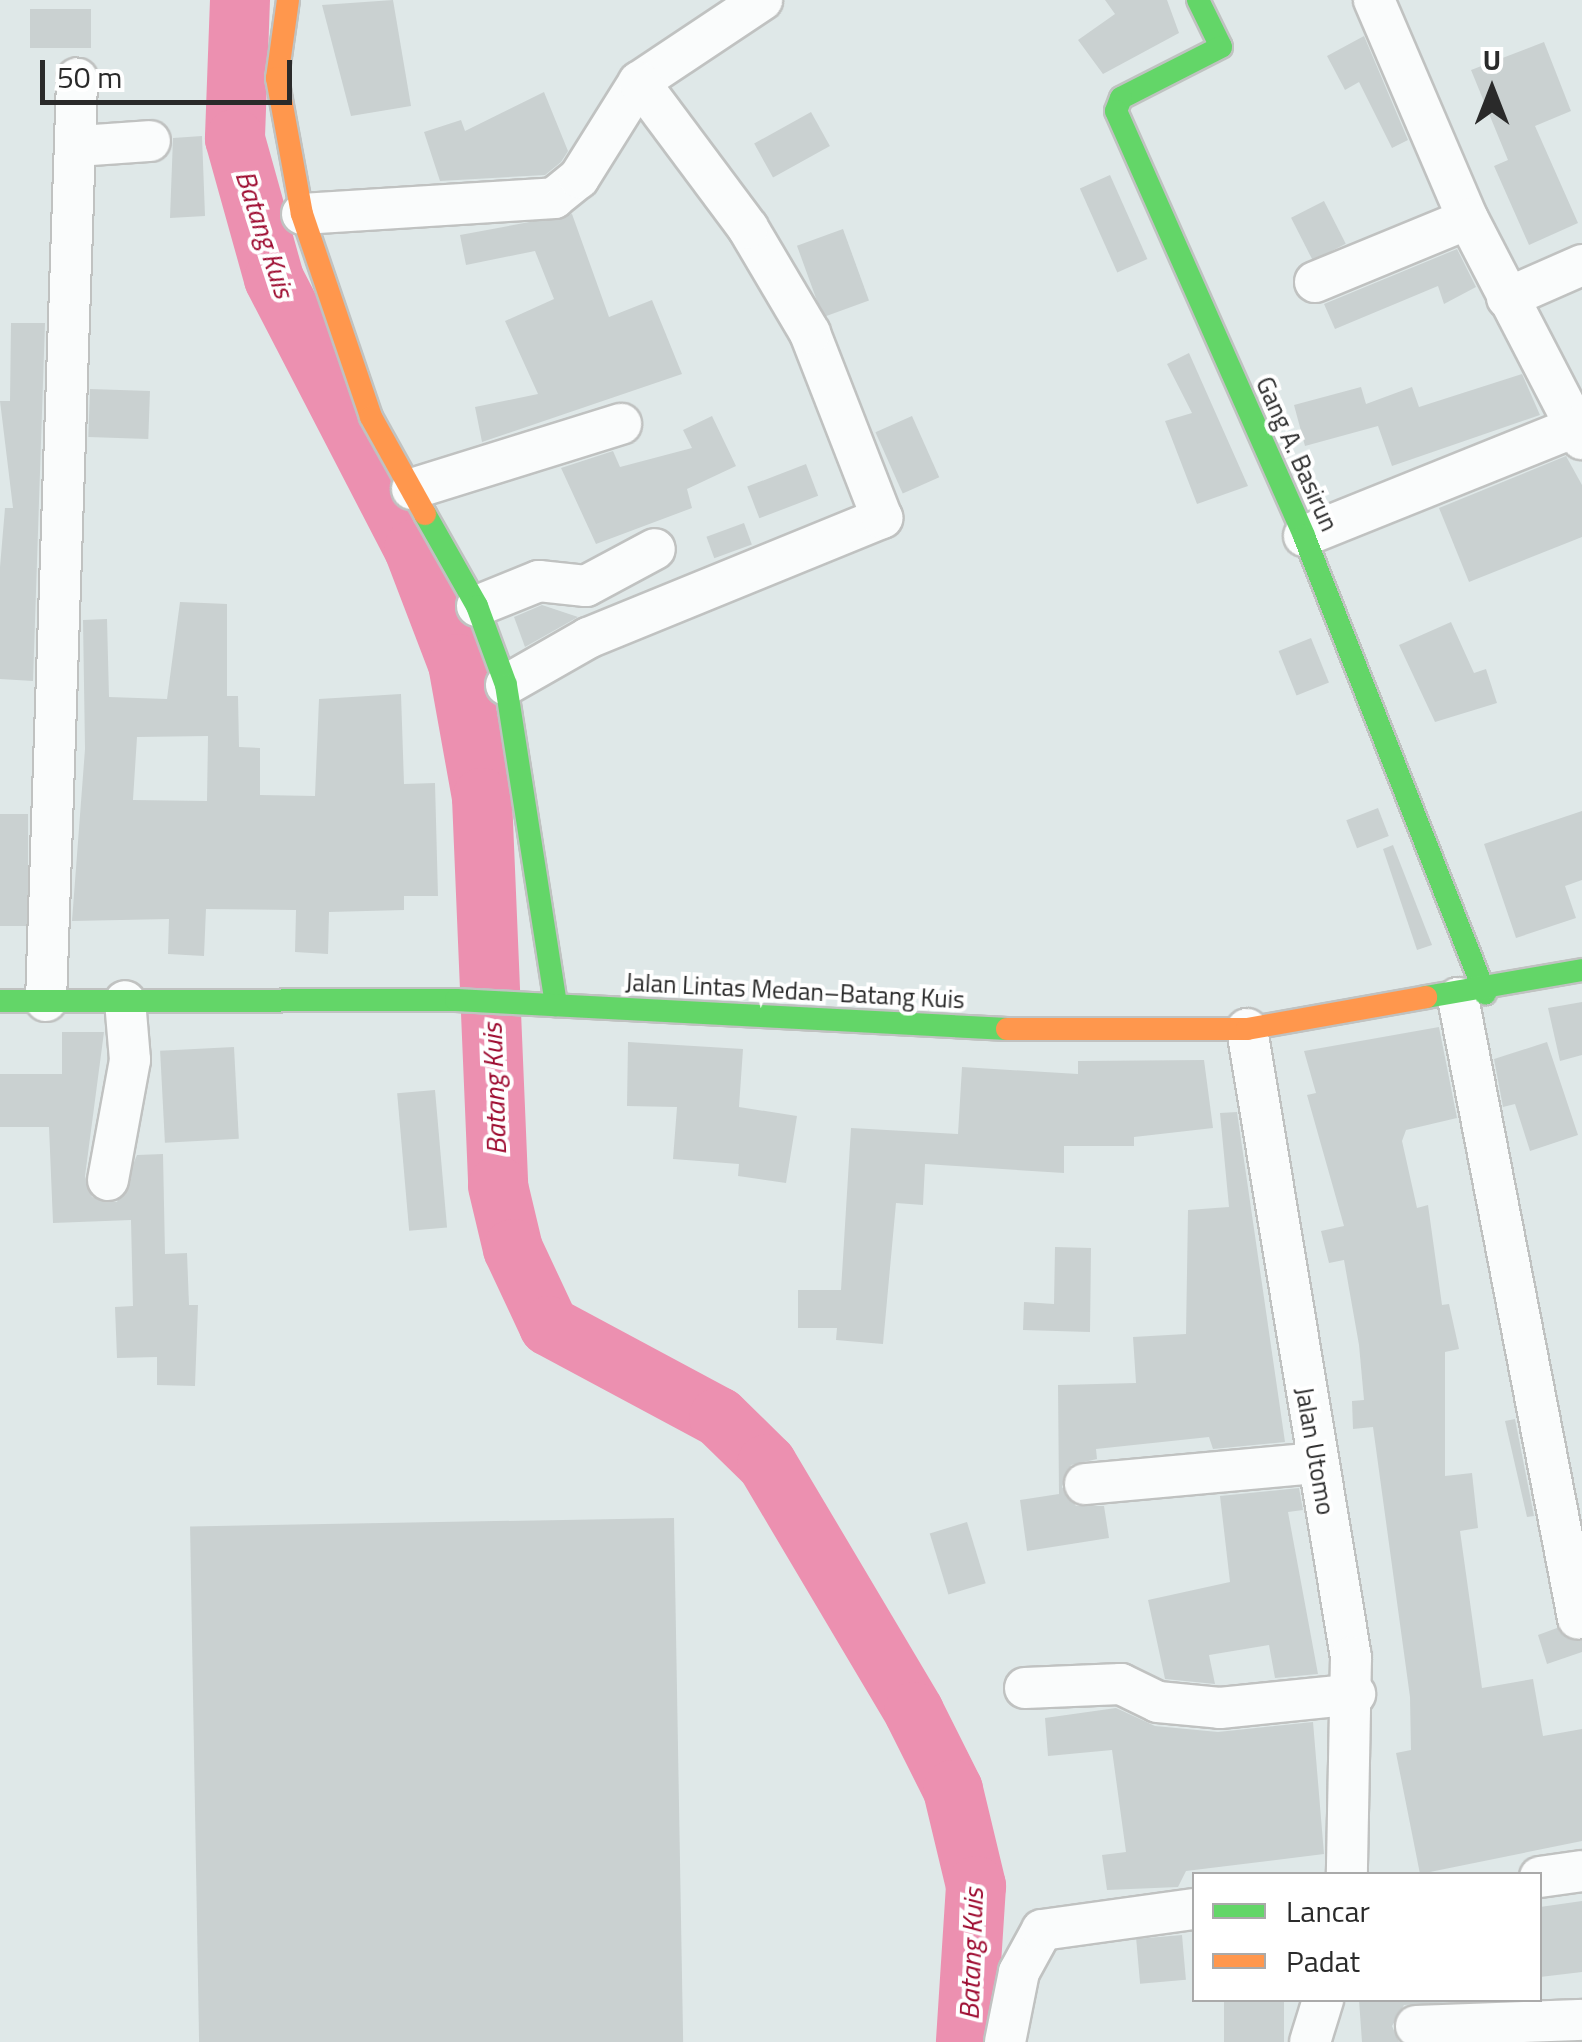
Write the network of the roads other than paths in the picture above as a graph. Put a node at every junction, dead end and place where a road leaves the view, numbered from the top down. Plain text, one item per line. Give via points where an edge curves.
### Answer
1 (288, 0) edge
2 (762, 0) edge
3 (1198, 0) edge
4 (1374, 0) edge
5 (77, 79) dead end
6 (640, 82) junction
7 (150, 141) dead end
8 (79, 146) junction
9 (302, 214) junction
10 (1468, 219) junction
11 (1582, 265) edge
12 (1315, 282) dead end
13 (1507, 298) junction
14 (622, 424) dead end
15 (1580, 432) edge
16 (412, 488) junction
17 (1304, 536) junction
18 (655, 549) dead end
19 (477, 606) junction
20 (506, 685) junction
21 (1582, 970) edge
22 (1472, 996) junction
23 (0, 1001) edge
24 (46, 1001) junction
25 (125, 1001) junction
26 (556, 1004) junction
27 (1247, 1029) junction
28 (108, 1180) dead end
29 (1317, 1463) junction
30 (1085, 1484) dead end
31 (1578, 1618) dead end
32 (1025, 1688) dead end
33 (1354, 1694) junction
34 (1582, 1871) edge
35 (1347, 1872) edge
36 (1542, 1877) edge
37 (1192, 1909) edge
38 (1322, 2002) edge
39 (1582, 2020) edge
40 (1415, 2022) edge
41 (1006, 2042) edge
42 (1310, 2042) edge

1 - 9 main road via 277,78
2 - 6 street
3 - 17 main road, Gang A. Basirun via 1221,47 1121,98 1116,111
4 - 10 street
5 - 8 street
6 - 9 street via 579,178 554,198
6 - 20 street via 748,228 810,333 882,518 588,638
7 - 8 street
8 - 24 street
9 - 16 main road via 371,417
10 - 12 street
10 - 13 street
11 - 13 street
13 - 15 street
14 - 16 street
15 - 17 street
16 - 19 main road
17 - 22 main road, Gang A. Basirun
18 - 19 street via 586,586 539,581
19 - 20 main road
20 - 26 main road
21 - 22 main road, Jalan Lintas Medan–Batang Kuis
22 - 27 main road, Jalan Lintas Medan–Batang Kuis
22 - 31 street
23 - 24 main road, Jalan Lintas Medan–Batang Kuis
24 - 25 main road, Jalan Lintas Medan–Batang Kuis
25 - 26 main road, Jalan Lintas Medan–Batang Kuis
25 - 28 street via 130,1060
26 - 27 main road, Jalan Lintas Medan–Batang Kuis via 939,1029
27 - 29 street, Jalan Utomo
29 - 30 street
29 - 33 street, Jalan Utomo
32 - 33 street via 1121,1684 1158,1702 1220,1708
33 - 35 street, Jalan Utomo
34 - 36 street
37 - 41 street via 1042,1930 1019,1972
38 - 42 street
39 - 40 street

